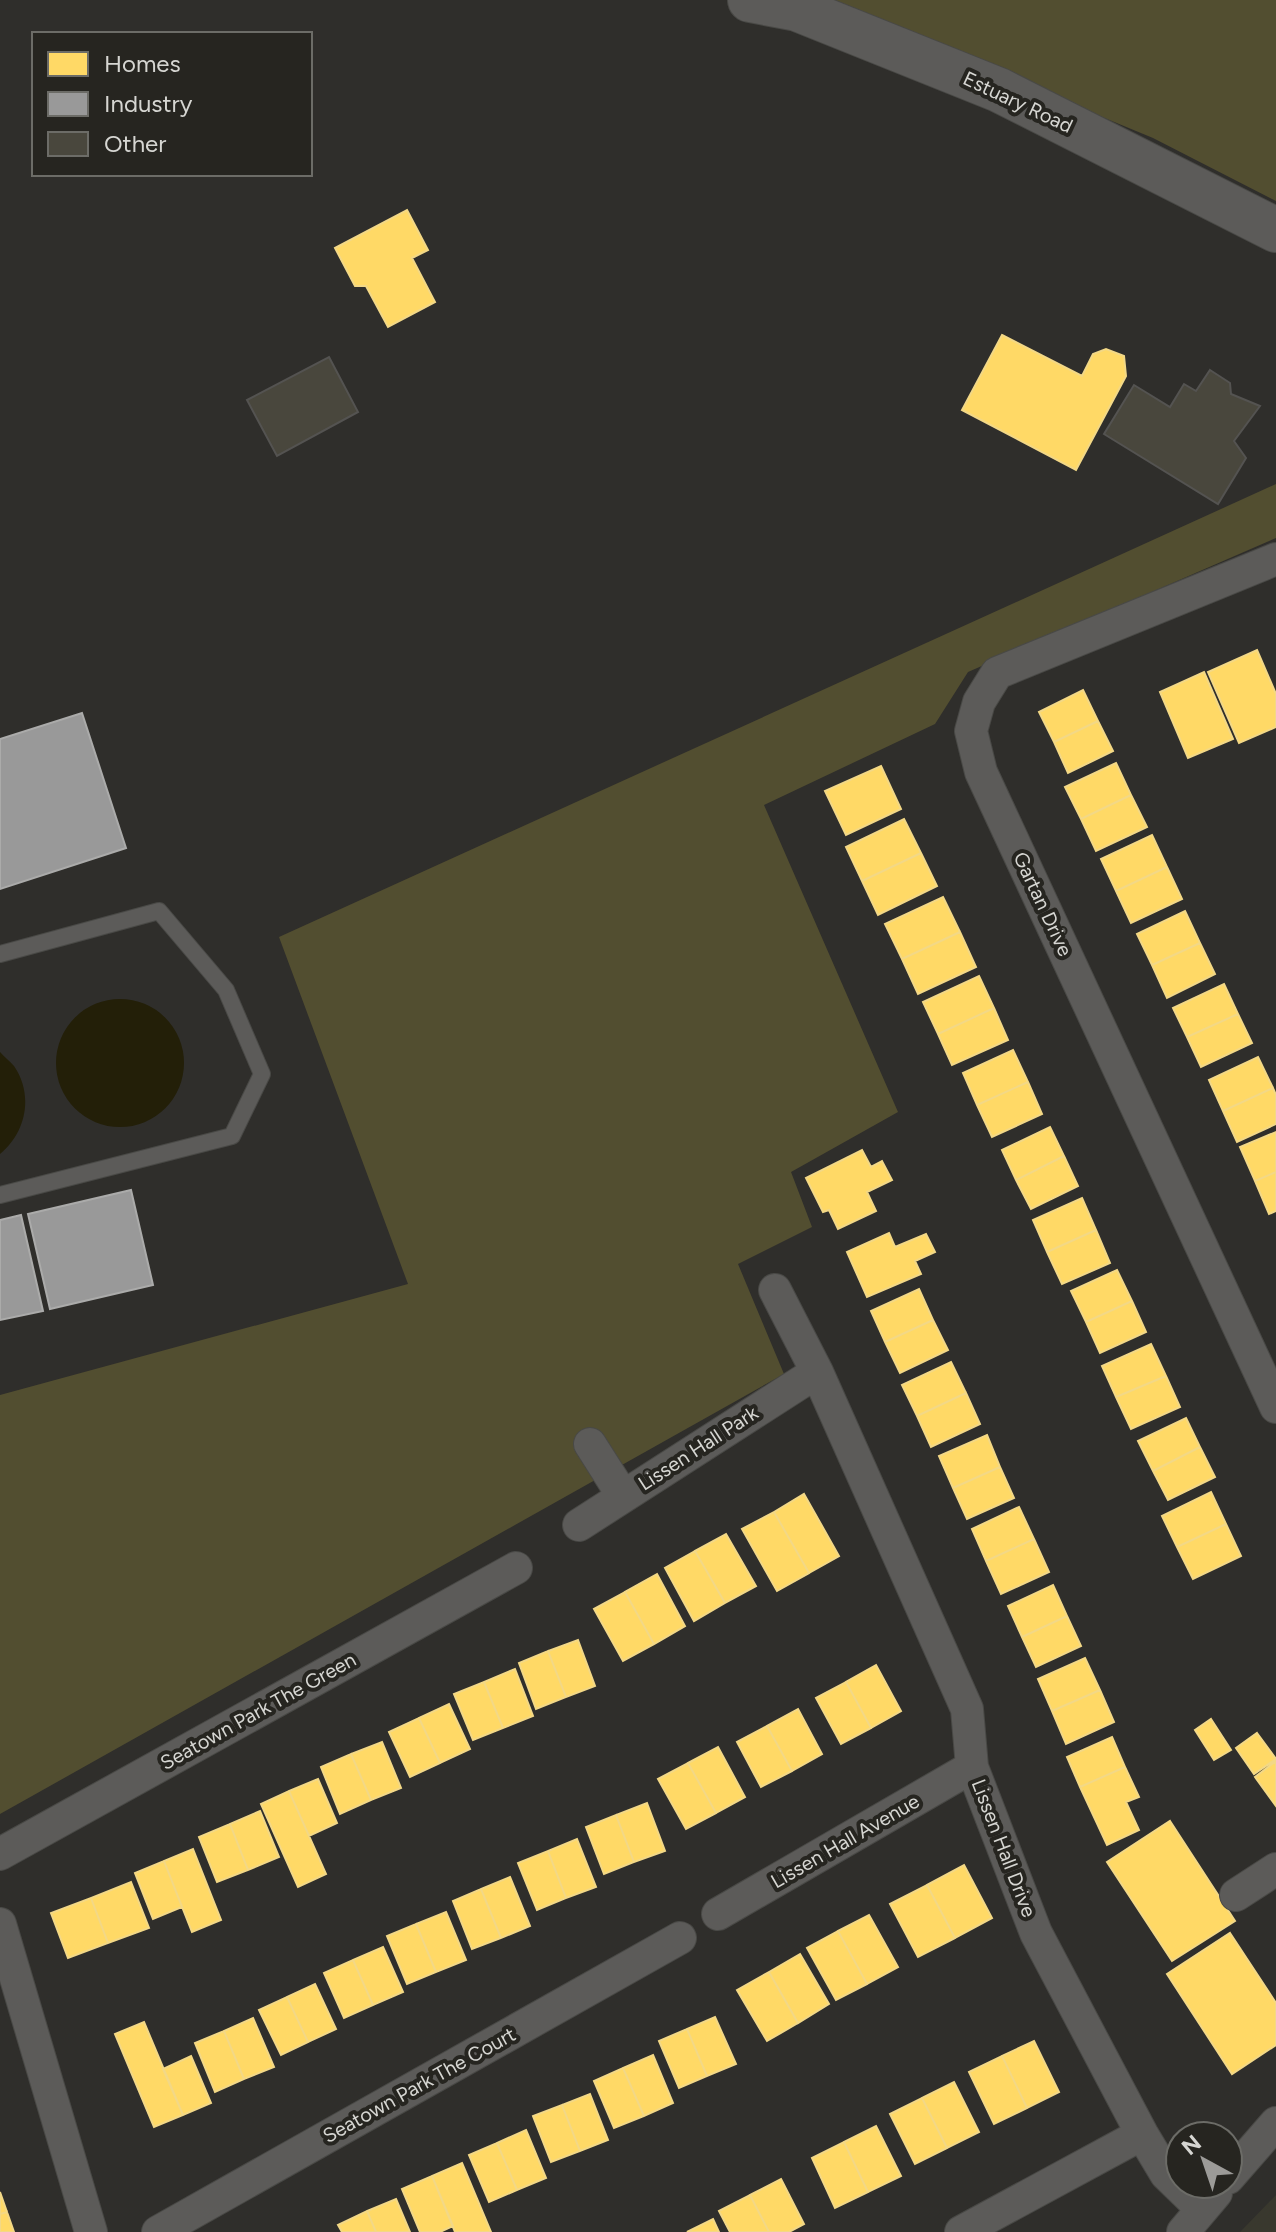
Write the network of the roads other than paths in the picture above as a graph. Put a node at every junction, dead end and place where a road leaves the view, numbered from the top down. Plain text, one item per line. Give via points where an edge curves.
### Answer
1 (750, 0) edge
2 (1276, 230) edge
3 (1276, 559) edge
4 (0, 954) edge
5 (0, 1195) edge
6 (775, 1290) dead end
7 (817, 1372) junction
8 (1276, 1407) edge
9 (590, 1444) dead end
10 (623, 1496) junction
11 (579, 1525) dead end
12 (516, 1568) dead end
13 (972, 1767) junction
14 (0, 1854) edge
15 (1272, 1879) edge
16 (1236, 1895) dead end
17 (718, 1914) dead end
18 (0, 1924) edge
19 (680, 1938) dead end
20 (1276, 2123) edge
21 (1142, 2134) junction
22 (1244, 2160) edge
23 (1210, 2200) edge
24 (1192, 2221) edge
25 (91, 2232) edge
26 (158, 2232) edge
27 (961, 2232) edge

1 - 2 street, Estuary Road via 797,9 999,90
3 - 8 street, Gartan Drive via 997,673 979,702 971,731 981,772
4 - 5 lane via 159,911 226,990 262,1074 232,1136
6 - 7 street, Lissen Hall Drive
7 - 10 street, Lissen Hall Park
7 - 13 street, Lissen Hall Drive via 967,1709
9 - 10 street
10 - 11 street, Lissen Hall Park
12 - 14 street, Seatown Park The Green
13 - 17 street, Lissen Hall Avenue
13 - 21 street, Lissen Hall Drive via 1036,1933
15 - 16 street
18 - 25 street
19 - 26 street, Seatown Park The Court
20 - 22 street
21 - 24 street, Lissen Hall Drive
21 - 27 street
23 - 24 street

